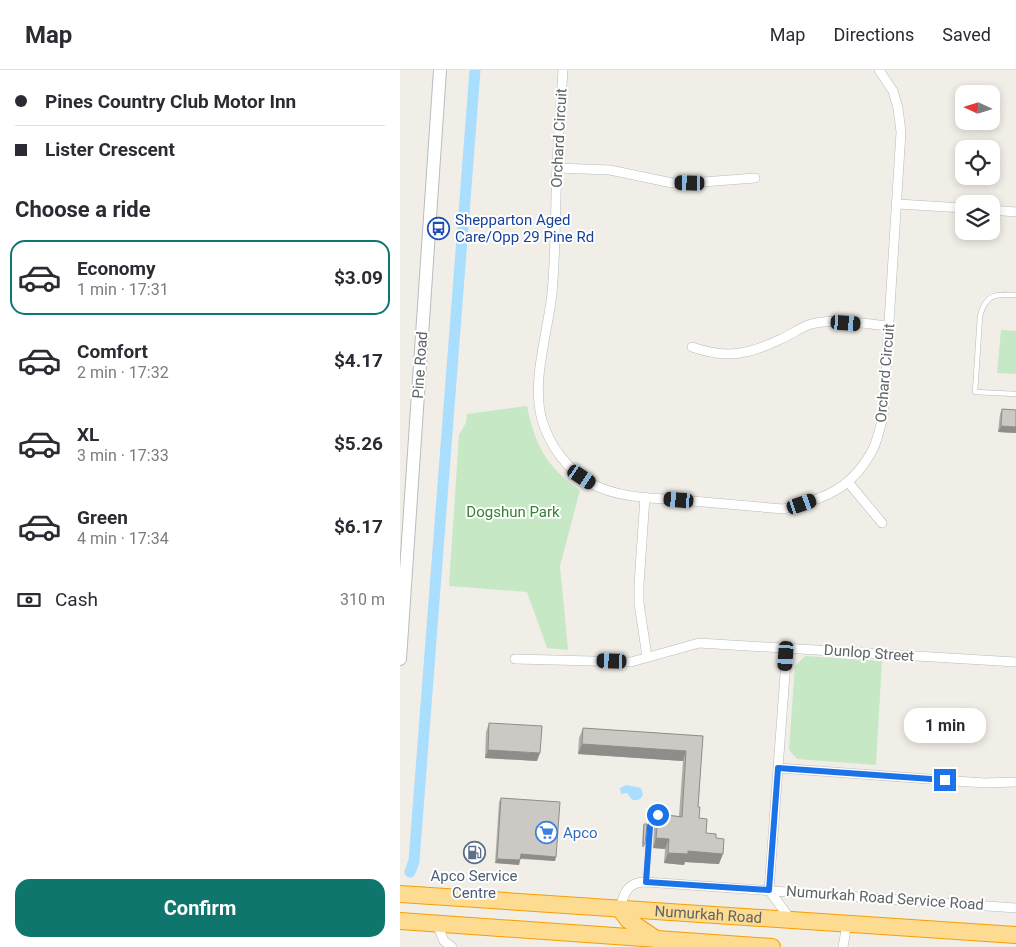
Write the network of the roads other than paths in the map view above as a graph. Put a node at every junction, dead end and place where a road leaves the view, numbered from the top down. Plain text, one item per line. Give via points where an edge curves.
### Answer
1 (440, 70) edge
2 (563, 70) edge
3 (879, 70) edge
4 (557, 168) junction
5 (755, 178) dead end
6 (898, 204) junction
7 (955, 207) edge
8 (1000, 211) edge
9 (1016, 212) edge
10 (1016, 295) edge
11 (889, 326) junction
12 (692, 347) dead end
13 (1016, 394) edge
14 (848, 482) junction
15 (645, 497) junction
16 (882, 523) dead end
17 (401, 640) edge
18 (787, 647) junction
19 (647, 657) junction
20 (515, 658) dead end
21 (400, 659) edge
22 (1016, 662) edge
23 (778, 768) junction
24 (1016, 782) edge
25 (658, 815) edge
26 (646, 882) junction
27 (769, 890) junction
28 (400, 894) edge
29 (620, 908) junction
30 (1016, 908) edge
31 (791, 920) junction
32 (400, 921) edge
33 (437, 924) junction
34 (848, 924) junction
35 (1016, 935) edge
36 (656, 939) junction
37 (452, 947) edge
38 (772, 947) edge
39 (843, 947) edge
40 (850, 947) edge

1 - 17 street, Pine Road
2 - 4 street, Orchard Circuit
3 - 6 street, Orchard Circuit via 893,91 898,108 901,132
4 - 5 street via 610,170 672,183
4 - 15 street, Orchard Circuit via 552,294 538,384 542,420 560,456 574,471 609,491
6 - 7 street
6 - 11 street, Orchard Circuit
8 - 9 street
10 - 13 lane via 990,297 983,305 975,392
11 - 12 street via 832,321 809,325 768,346 743,354 709,353
11 - 14 street, Orchard Circuit via 883,417 875,446
14 - 15 street, Orchard Circuit via 830,495 783,508
14 - 16 street
15 - 19 street via 639,603
17 - 21 street, Pine Road
18 - 19 street, Dunlop Street via 699,642
18 - 22 street, Dunlop Street
18 - 23 street
19 - 20 street, Dunlop Street via 631,662
23 - 24 street via 984,783
23 - 27 street
25 - 26 lane via 650,826
26 - 27 street, Numurkah Road Service Road
26 - 29 street, Numurkah Road Service Road via 628,887
27 - 30 street, Numurkah Road Service Road
27 - 31 street
28 - 29 highway, Numurkah Road
29 - 31 highway, Numurkah Road
29 - 36 highway via 628,920
31 - 34 highway, Numurkah Road
32 - 33 highway, Numurkah Road
33 - 36 highway, Numurkah Road
33 - 37 street via 444,941
34 - 35 highway, Numurkah Road
34 - 39 street
34 - 40 street
36 - 38 highway, Numurkah Road

